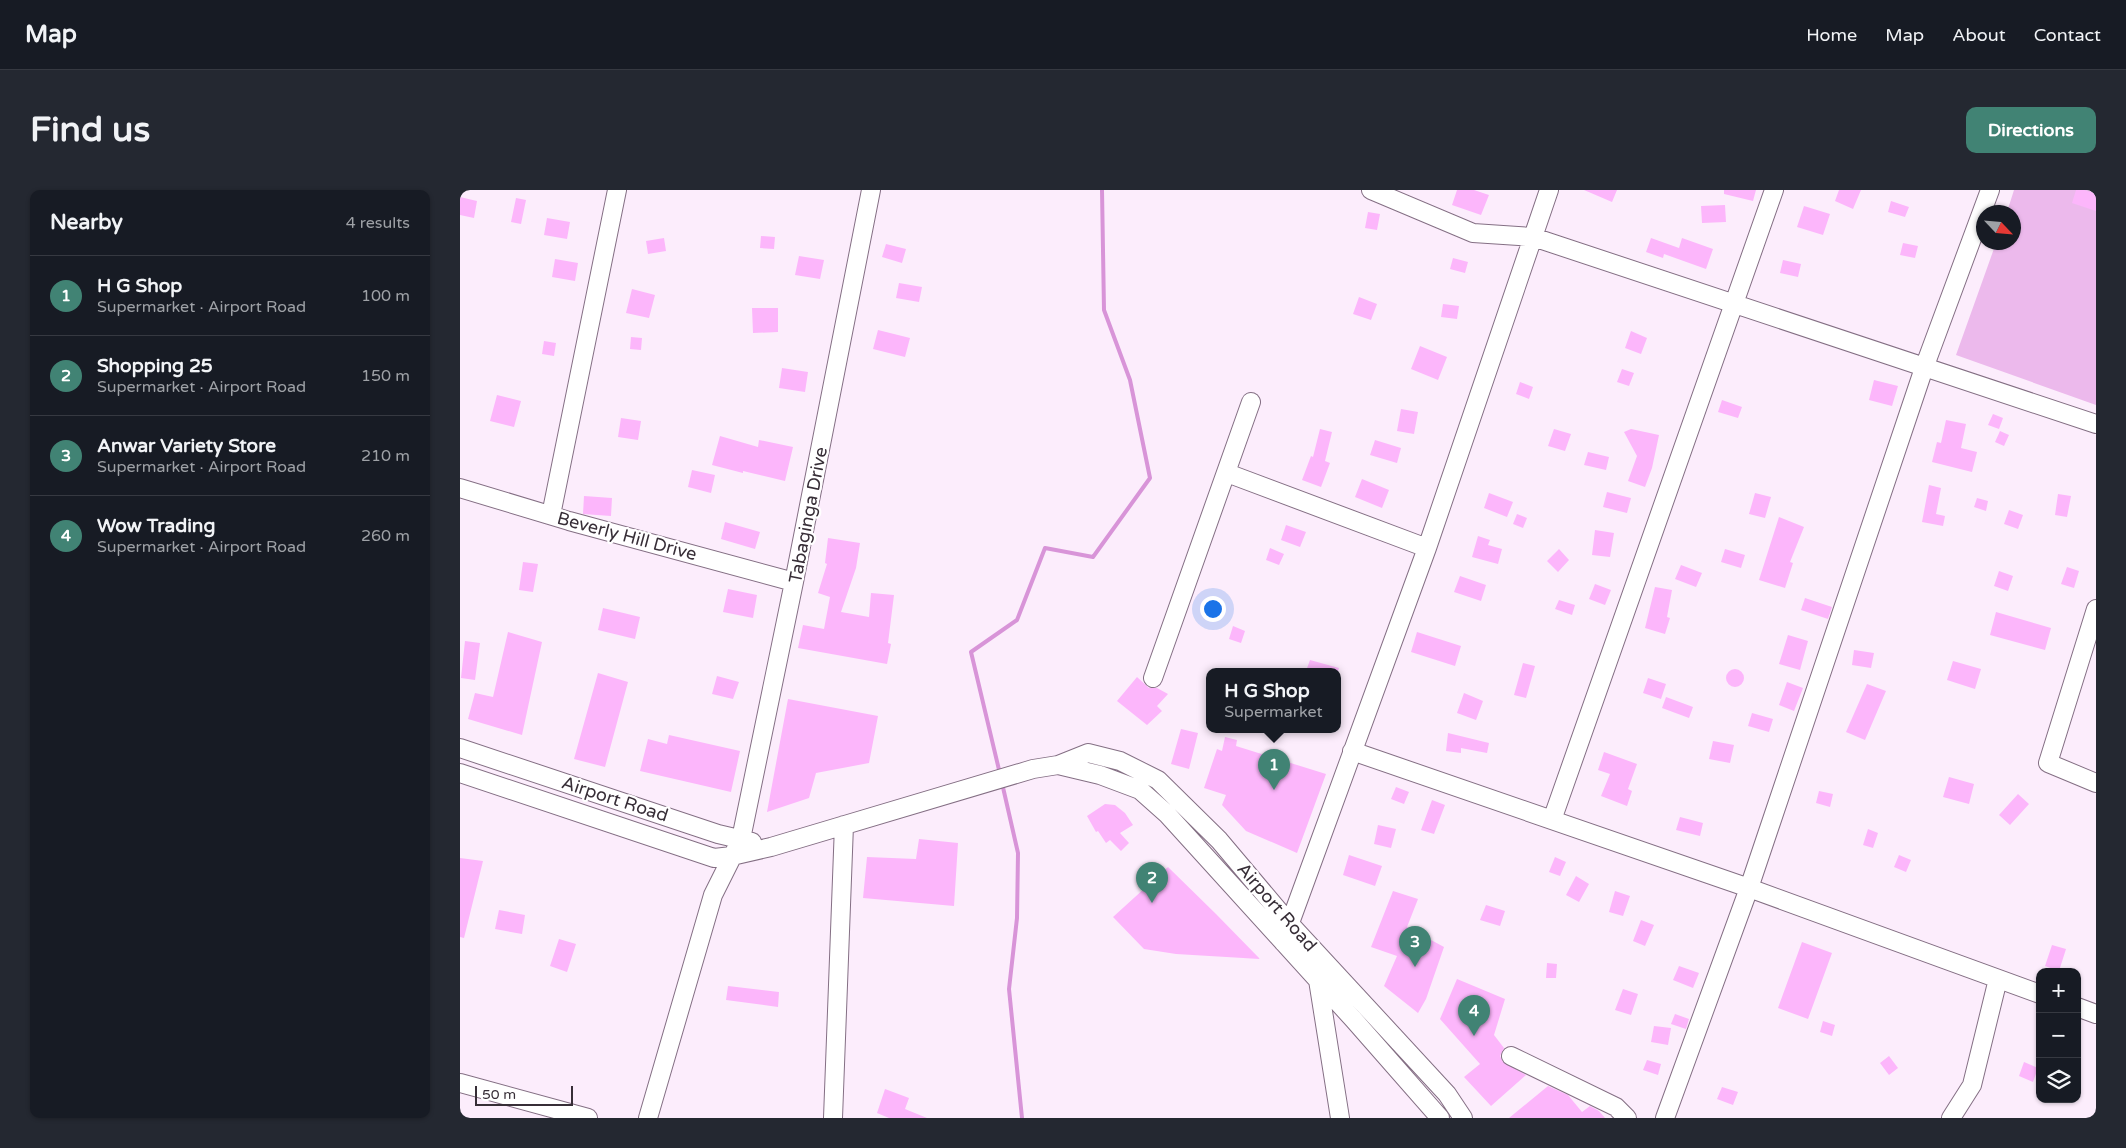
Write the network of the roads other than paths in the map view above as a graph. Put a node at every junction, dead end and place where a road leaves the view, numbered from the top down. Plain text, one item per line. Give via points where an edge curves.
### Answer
1 (617, 190) edge
2 (871, 190) edge
3 (1371, 190) edge
4 (1549, 190) edge
5 (1774, 190) edge
6 (1990, 190) edge
7 (1533, 237) junction
8 (1734, 305) junction
9 (1924, 368) junction
10 (1252, 402) dead end
11 (2096, 424) edge
12 (1227, 473) junction
13 (460, 488) edge
14 (551, 515) junction
15 (1427, 548) junction
16 (794, 582) junction
17 (2096, 609) edge
18 (1153, 678) dead end
19 (460, 748) edge
20 (1352, 751) junction
21 (1058, 765) junction
22 (460, 773) edge
23 (2096, 783) edge
24 (1552, 820) junction
25 (844, 825) junction
26 (741, 839) junction
27 (771, 847) junction
28 (732, 856) junction
29 (1749, 888) junction
30 (1289, 923) junction
31 (1283, 942) junction
32 (1312, 947) junction
33 (1998, 978) junction
34 (1318, 981) junction
35 (2036, 992) edge
36 (2081, 1008) edge
37 (2096, 1014) edge
38 (1512, 1056) dead end
39 (460, 1083) edge
40 (588, 1118) edge
41 (648, 1118) edge
42 (833, 1118) edge
43 (1340, 1118) edge
44 (1440, 1118) edge
45 (1463, 1118) edge
46 (1627, 1118) edge
47 (1665, 1118) edge
48 (1951, 1118) edge

1 - 14 street
2 - 16 street, Tabaginga Drive
3 - 7 street via 1473,233
4 - 7 street
5 - 8 street
6 - 9 street
7 - 8 street
7 - 15 street
8 - 9 street
8 - 24 street
9 - 11 street
9 - 29 street
10 - 12 street
12 - 15 street
12 - 18 street
13 - 14 street, Beverly Hill Drive
14 - 16 street, Beverly Hill Drive
15 - 20 street
16 - 26 street, Tabaginga Drive
17 - 23 street via 2048,764
19 - 26 street, Airport Road
20 - 24 street
20 - 30 street
21 - 25 street, Airport Road via 1033,769
21 - 30 street, Airport Road via 1088,753 1120,761 1158,780 1219,840
21 - 31 street, Airport Road via 1100,775 1140,790 1167,814
22 - 28 street, Airport Road via 714,858
24 - 29 street
25 - 27 street, Airport Road
25 - 42 street
26 - 27 street, Airport Road
26 - 28 street, Tabaginga Drive
27 - 28 street, Airport Road
28 - 41 street, Tabaginga Drive via 713,894
29 - 33 street
29 - 47 street
30 - 31 street
30 - 32 street, Airport Road
31 - 34 street, Airport Road
32 - 34 street
32 - 45 street, Airport Road via 1447,1094
33 - 35 street
33 - 48 street via 1972,1085
34 - 43 street
34 - 44 street, Airport Road
36 - 37 street
38 - 46 street via 1616,1107
39 - 40 street

